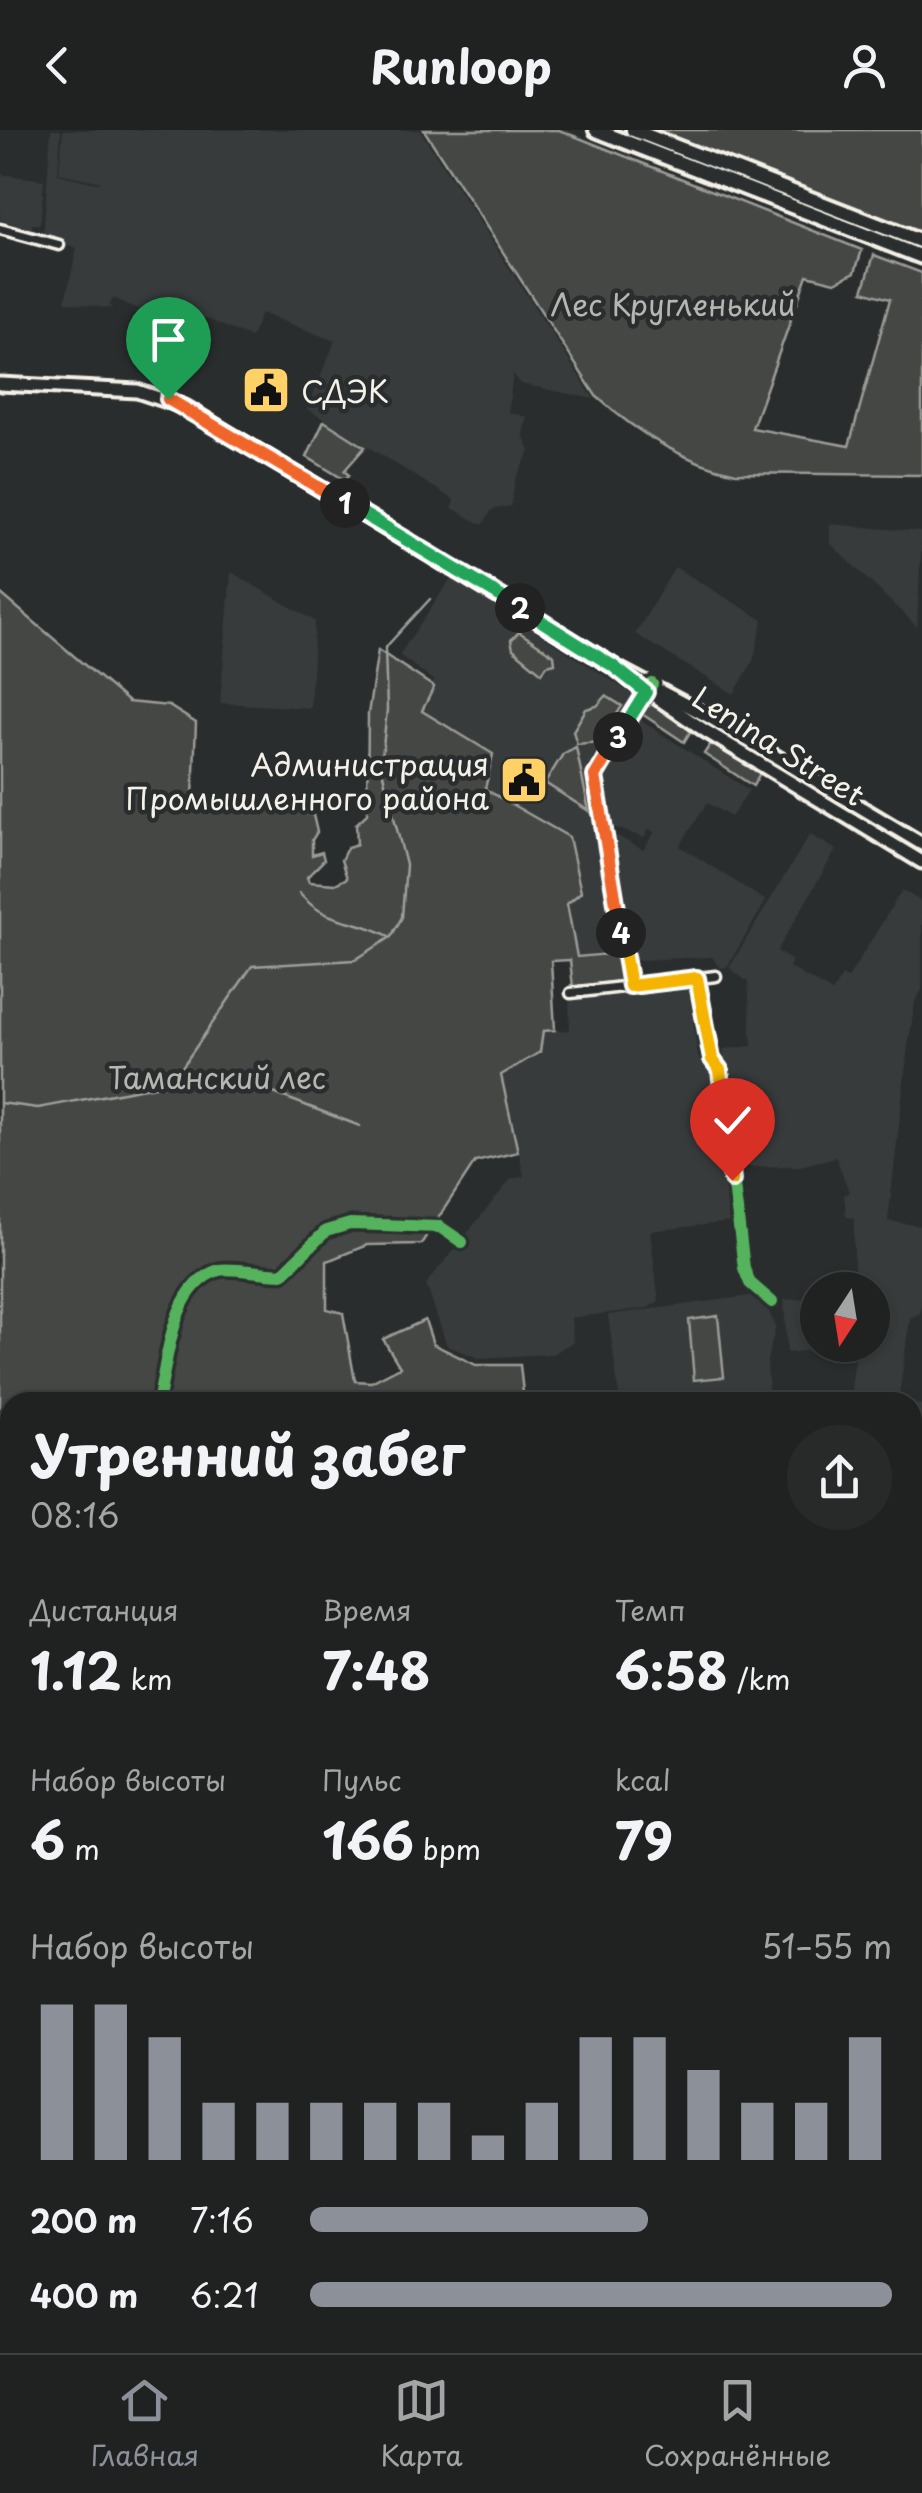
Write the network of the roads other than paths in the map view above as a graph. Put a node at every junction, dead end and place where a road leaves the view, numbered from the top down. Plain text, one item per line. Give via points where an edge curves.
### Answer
1 (596, 130) edge
2 (633, 130) edge
3 (0, 229) edge
4 (922, 242) edge
5 (59, 245) dead end
6 (922, 257) edge
7 (0, 384) edge
8 (649, 688) junction
9 (922, 844) edge
10 (922, 862) edge
11 (716, 976) dead end
12 (697, 978) junction
13 (630, 986) junction
14 (571, 993) dead end
15 (772, 1302) dead end

1 - 6 main road
2 - 4 main road
3 - 5 street
7 - 8 main road, Lenina Street via 137,391 185,407
8 - 9 main road, Lenina Street
8 - 10 main road, Lenina Street
8 - 13 street via 595,776
11 - 12 street
12 - 13 street
12 - 15 street via 708,1053 720,1070 745,1276
13 - 14 street

